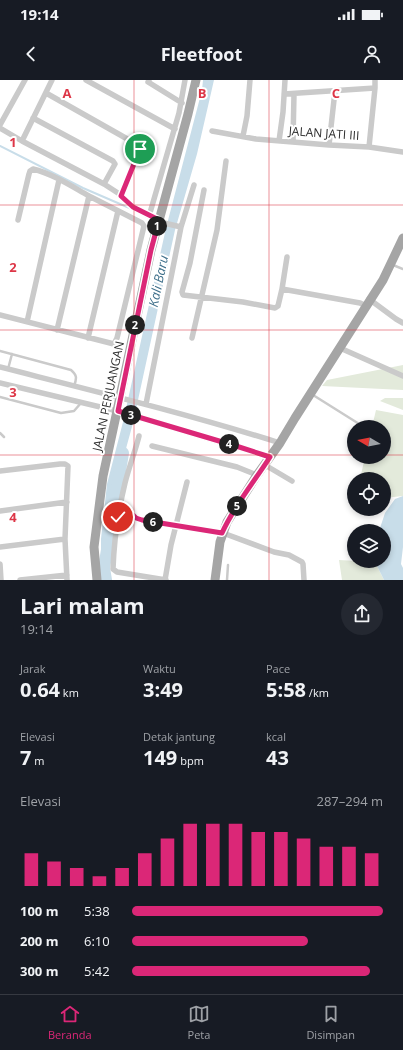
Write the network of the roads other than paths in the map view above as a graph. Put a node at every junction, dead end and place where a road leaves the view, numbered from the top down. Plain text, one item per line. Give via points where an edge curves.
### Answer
1 (25, 80) edge
2 (52, 80) edge
3 (86, 80) edge
4 (185, 80) edge
5 (196, 80) edge
6 (250, 80) edge
7 (285, 80) edge
8 (375, 80) edge
9 (147, 81) edge
10 (375, 88) junction
11 (334, 91) junction
12 (46, 93) junction
13 (284, 94) junction
14 (294, 94) junction
15 (182, 103) junction
16 (33, 118) junction
17 (0, 126) edge
18 (175, 129) junction
19 (212, 131) dead end
20 (243, 136) junction
21 (22, 141) junction
22 (279, 141) junction
23 (293, 141) junction
24 (329, 145) junction
25 (369, 147) junction
26 (403, 152) edge
27 (226, 161) dead end
28 (59, 180) junction
29 (104, 184) junction
30 (194, 185) dead end
31 (204, 190) dead end
32 (89, 196) junction
33 (121, 196) junction
34 (118, 211) junction
35 (150, 216) junction
36 (18, 220) dead end
37 (162, 222) junction
38 (180, 227) junction
39 (403, 238) edge
40 (287, 256) dead end
41 (391, 264) junction
42 (403, 270) edge
43 (282, 289) junction
44 (200, 297) junction
45 (368, 303) junction
46 (0, 315) edge
47 (27, 322) junction
48 (403, 323) edge
49 (57, 330) junction
50 (88, 338) junction
51 (192, 338) dead end
52 (340, 348) junction
53 (0, 351) edge
54 (12, 354) junction
55 (0, 367) edge
56 (8, 370) junction
57 (403, 376) edge
58 (0, 384) edge
59 (74, 386) junction
60 (311, 394) junction
61 (0, 397) edge
62 (123, 399) junction
63 (81, 403) junction
64 (143, 404) junction
65 (120, 412) junction
66 (353, 420) edge
67 (0, 433) edge
68 (139, 436) dead end
69 (4, 437) dead end
70 (280, 443) junction
71 (152, 446) dead end
72 (270, 457) junction
73 (264, 465) junction
74 (0, 471) edge
75 (257, 475) junction
76 (292, 481) dead end
77 (187, 482) dead end
78 (67, 502) junction
79 (0, 510) edge
80 (119, 511) junction
81 (176, 525) junction
82 (222, 533) junction
83 (65, 539) junction
84 (0, 547) edge
85 (0, 564) edge
86 (228, 565) dead end
87 (67, 578) edge
88 (1, 580) edge
89 (20, 580) edge
90 (96, 580) edge
91 (166, 580) edge
92 (215, 580) edge
93 (227, 580) edge
94 (304, 580) edge

1 - 17 street
2 - 12 street
3 - 18 street
4 - 15 street
5 - 37 main road, JALAN PERJUANGAN
6 - 20 street
7 - 13 street
8 - 10 street, JALAN JATI III
9 - 15 street
10 - 11 street
10 - 25 street, JALAN JATI III
11 - 14 street
11 - 24 street
12 - 16 street
12 - 33 street via 138,145 140,149
13 - 14 street
13 - 22 street
14 - 23 street
15 - 18 street
16 - 21 street
16 - 29 street via 113,161 115,164
17 - 21 street
18 - 35 street
19 - 20 street, JALAN JATI III
20 - 22 street, JALAN JATI III
21 - 29 street
22 - 23 street, JALAN JATI III
23 - 24 street, JALAN JATI III
24 - 25 street, JALAN JATI III
25 - 26 street
27 - 44 street via 216,230
28 - 32 street
28 - 36 street via 37,170 30,171
28 - 47 street
29 - 33 street
30 - 38 street
31 - 44 street via 182,292 184,296
32 - 34 street
32 - 49 street
33 - 35 street via 133,207
34 - 50 street
34 - 50 street via 144,226 116,342 112,344
35 - 37 street
37 - 38 street
37 - 62 main road, JALAN PERJUANGAN via 151,250
38 - 64 street
39 - 41 main road
40 - 43 street
41 - 42 lane
41 - 45 main road
43 - 44 street via 277,307
43 - 45 street
44 - 51 street
45 - 48 street
45 - 52 main road
46 - 47 street
47 - 49 street
49 - 50 street
52 - 57 street
52 - 60 main road
53 - 54 lane
54 - 56 lane
54 - 59 lane via 71,370 77,378
55 - 56 street
56 - 59 street
58 - 63 street
59 - 62 street
60 - 66 lane
60 - 70 main road
61 - 63 lane via 61,413 74,411
62 - 64 street
62 - 65 main road, JALAN PERJUANGAN
63 - 65 street
64 - 70 street
65 - 72 street
65 - 90 main road, JALAN PERJUANGAN via 103,476 97,516 94,547
67 - 69 lane
68 - 80 street
70 - 72 main road
71 - 75 street via 236,467
72 - 73 main road
73 - 75 main road
73 - 76 street
74 - 78 street via 67,465
75 - 82 main road
77 - 81 street
78 - 79 street
78 - 83 street
80 - 81 street via 142,520
80 - 91 street via 113,570
81 - 82 street
81 - 91 street
82 - 92 main road
82 - 94 street via 300,561 303,564
83 - 84 street
83 - 87 street
85 - 88 street
86 - 93 lane
87 - 89 street

